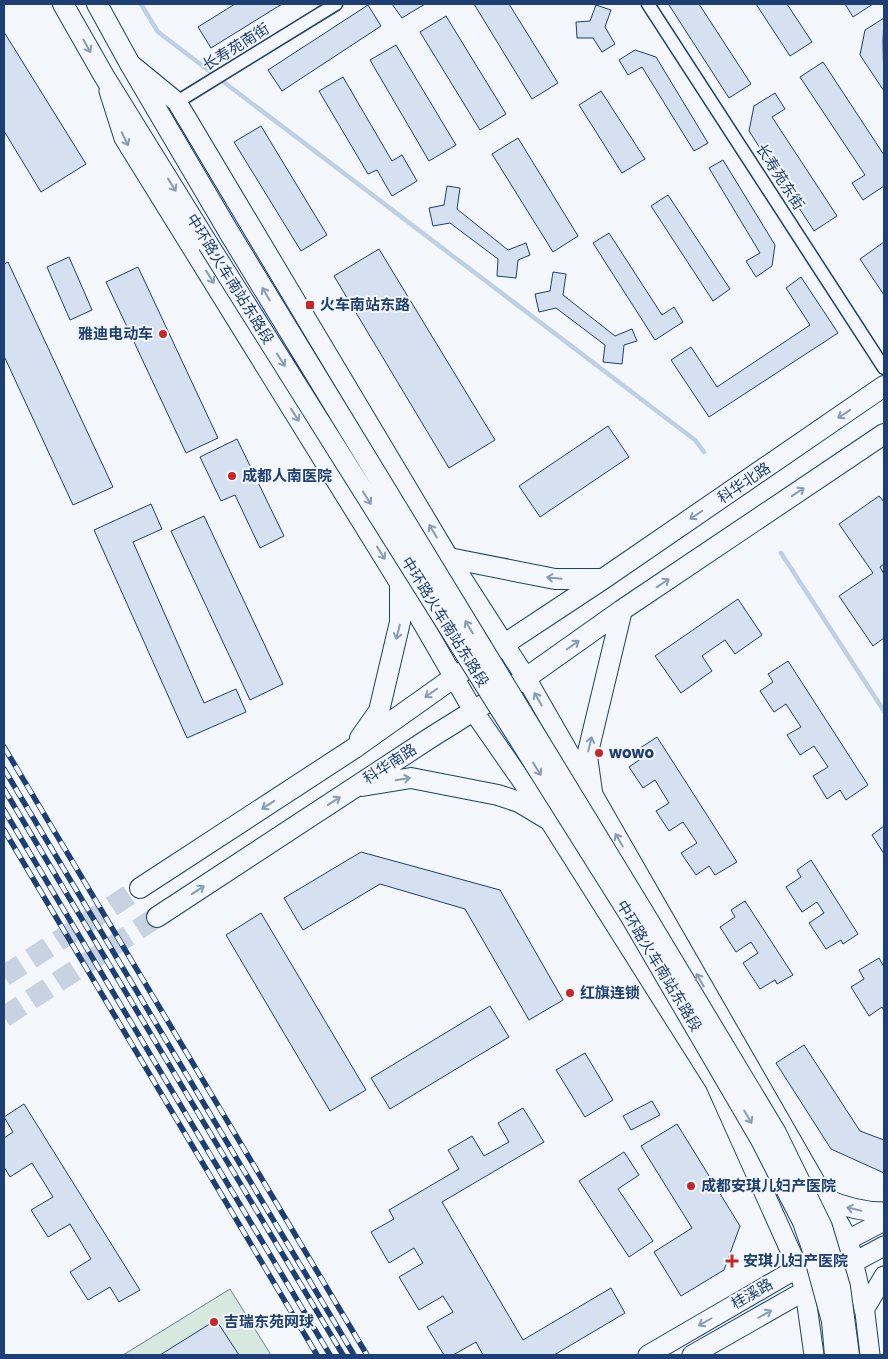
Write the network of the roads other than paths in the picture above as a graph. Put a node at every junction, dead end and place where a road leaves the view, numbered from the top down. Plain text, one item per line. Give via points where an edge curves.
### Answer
1 (64, 4) edge
2 (97, 4) edge
3 (336, 4) edge
4 (648, 4) edge
5 (130, 64) junction
6 (104, 76) junction
7 (177, 102) junction
8 (884, 368) edge
9 (884, 386) edge
10 (884, 434) edge
11 (449, 558) junction
12 (603, 579) junction
13 (400, 584) junction
14 (622, 610) junction
15 (504, 645) junction
16 (453, 678) junction
17 (526, 678) junction
18 (474, 712) junction
19 (354, 749) junction
20 (355, 787) junction
21 (592, 792) junction
22 (549, 820) junction
23 (140, 888) tunnel mouth
24 (157, 917) tunnel mouth
25 (824, 1198) junction
26 (884, 1212) edge
27 (884, 1221) edge
28 (848, 1239) junction
29 (884, 1246) edge
30 (853, 1262) junction
31 (798, 1268) junction
32 (884, 1276) edge
33 (805, 1291) junction
34 (864, 1310) junction
35 (648, 1355) edge
36 (692, 1355) edge
37 (814, 1355) edge
38 (835, 1355) edge
39 (849, 1355) edge
40 (870, 1355) edge

1 -> 6 main road, 中环路火车南站东路段
2 - 5 main road, 中环路火车南站东路段
3 - 7 street, 长寿苑南街
4 - 8 street, 长寿苑东街
5 - 7 main road
39 -> 5 main road, 中环路火车南站东路段, bridge via 840,1287 822,1227 771,1124
6 -> 13 main road via 124,138
6 -> 38 main road, 中环路火车南站东路段, bridge via 631,917 762,1140 803,1222 812,1248 832,1321
11 -> 7 main road
9 -> 12 main road, 科华北路
14 -> 10 main road
12 -> 11 main road via 555,579
11 - 15 main road
12 - 15 main road
13 - 16 main road
13 -> 19 main road via 400,622 379,711
17 -> 14 main road, 科华南路
21 -> 14 main road via 587,756
15 - 16 main road
15 - 17 main road
16 - 18 main road
16 -> 19 main road
17 - 18 main road, 科华南路
21 -> 17 main road
18 - 20 main road, 科华南路
18 - 22 main road
19 -> 23 main road
20 -> 22 main road via 411,778 498,795 519,802
24 -> 20 main road, 科华南路
25 -> 21 main road
22 - 31 main road via 715,1083
26 -> 25 main road via 842,1206
25 - 28 main road
27 - 28 main road, 桂溪路
28 - 30 main road
28 - 31 main road, 桂溪路
29 - 30 main road, 桂溪路
30 - 33 main road, 桂溪路
30 - 34 main road
31 - 33 main road
31 -> 35 main road, 桂溪路
32 - 34 main road
36 -> 33 main road, 桂溪路
33 - 37 main road
34 - 40 main road

